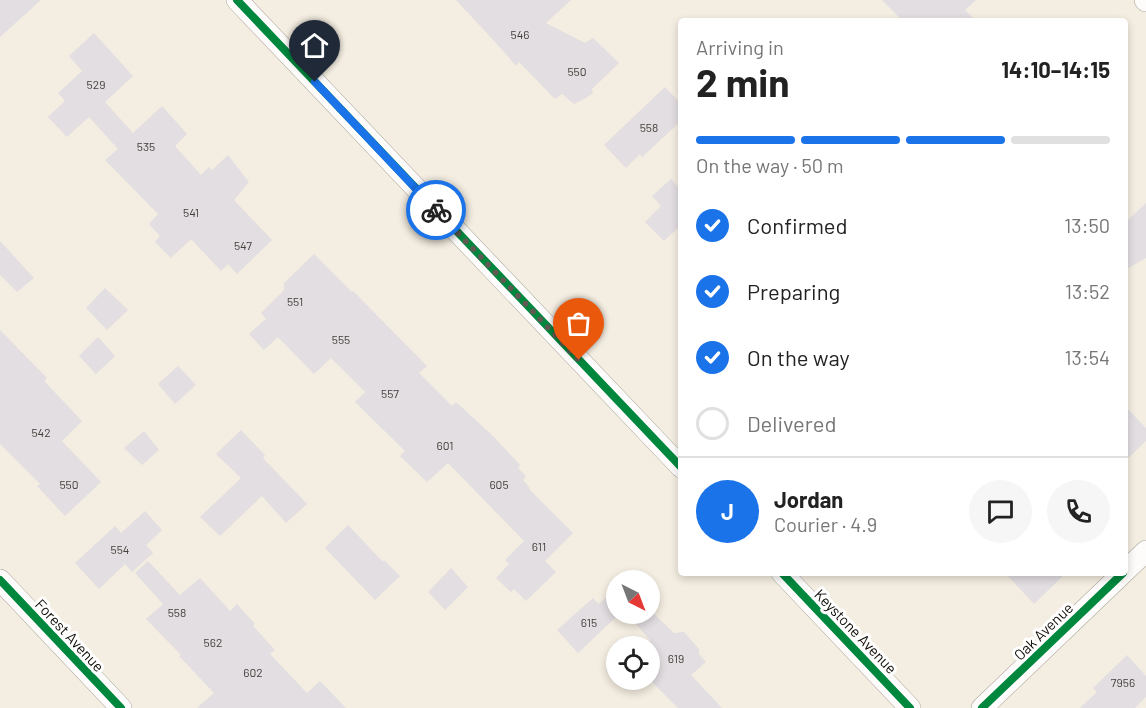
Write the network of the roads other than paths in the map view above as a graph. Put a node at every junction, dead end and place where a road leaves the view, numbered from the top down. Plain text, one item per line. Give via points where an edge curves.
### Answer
1 (237, 0) edge
2 (678, 464) edge
3 (1146, 551) edge
4 (1128, 568) edge
5 (785, 576) edge
6 (1120, 576) edge
7 (0, 580) edge
8 (121, 708) edge
9 (910, 708) edge
10 (982, 708) edge

1 - 2 street
3 - 4 street, Oak Avenue
5 - 9 street, Keystone Avenue
6 - 10 street, Oak Avenue
7 - 8 street, Forest Avenue

